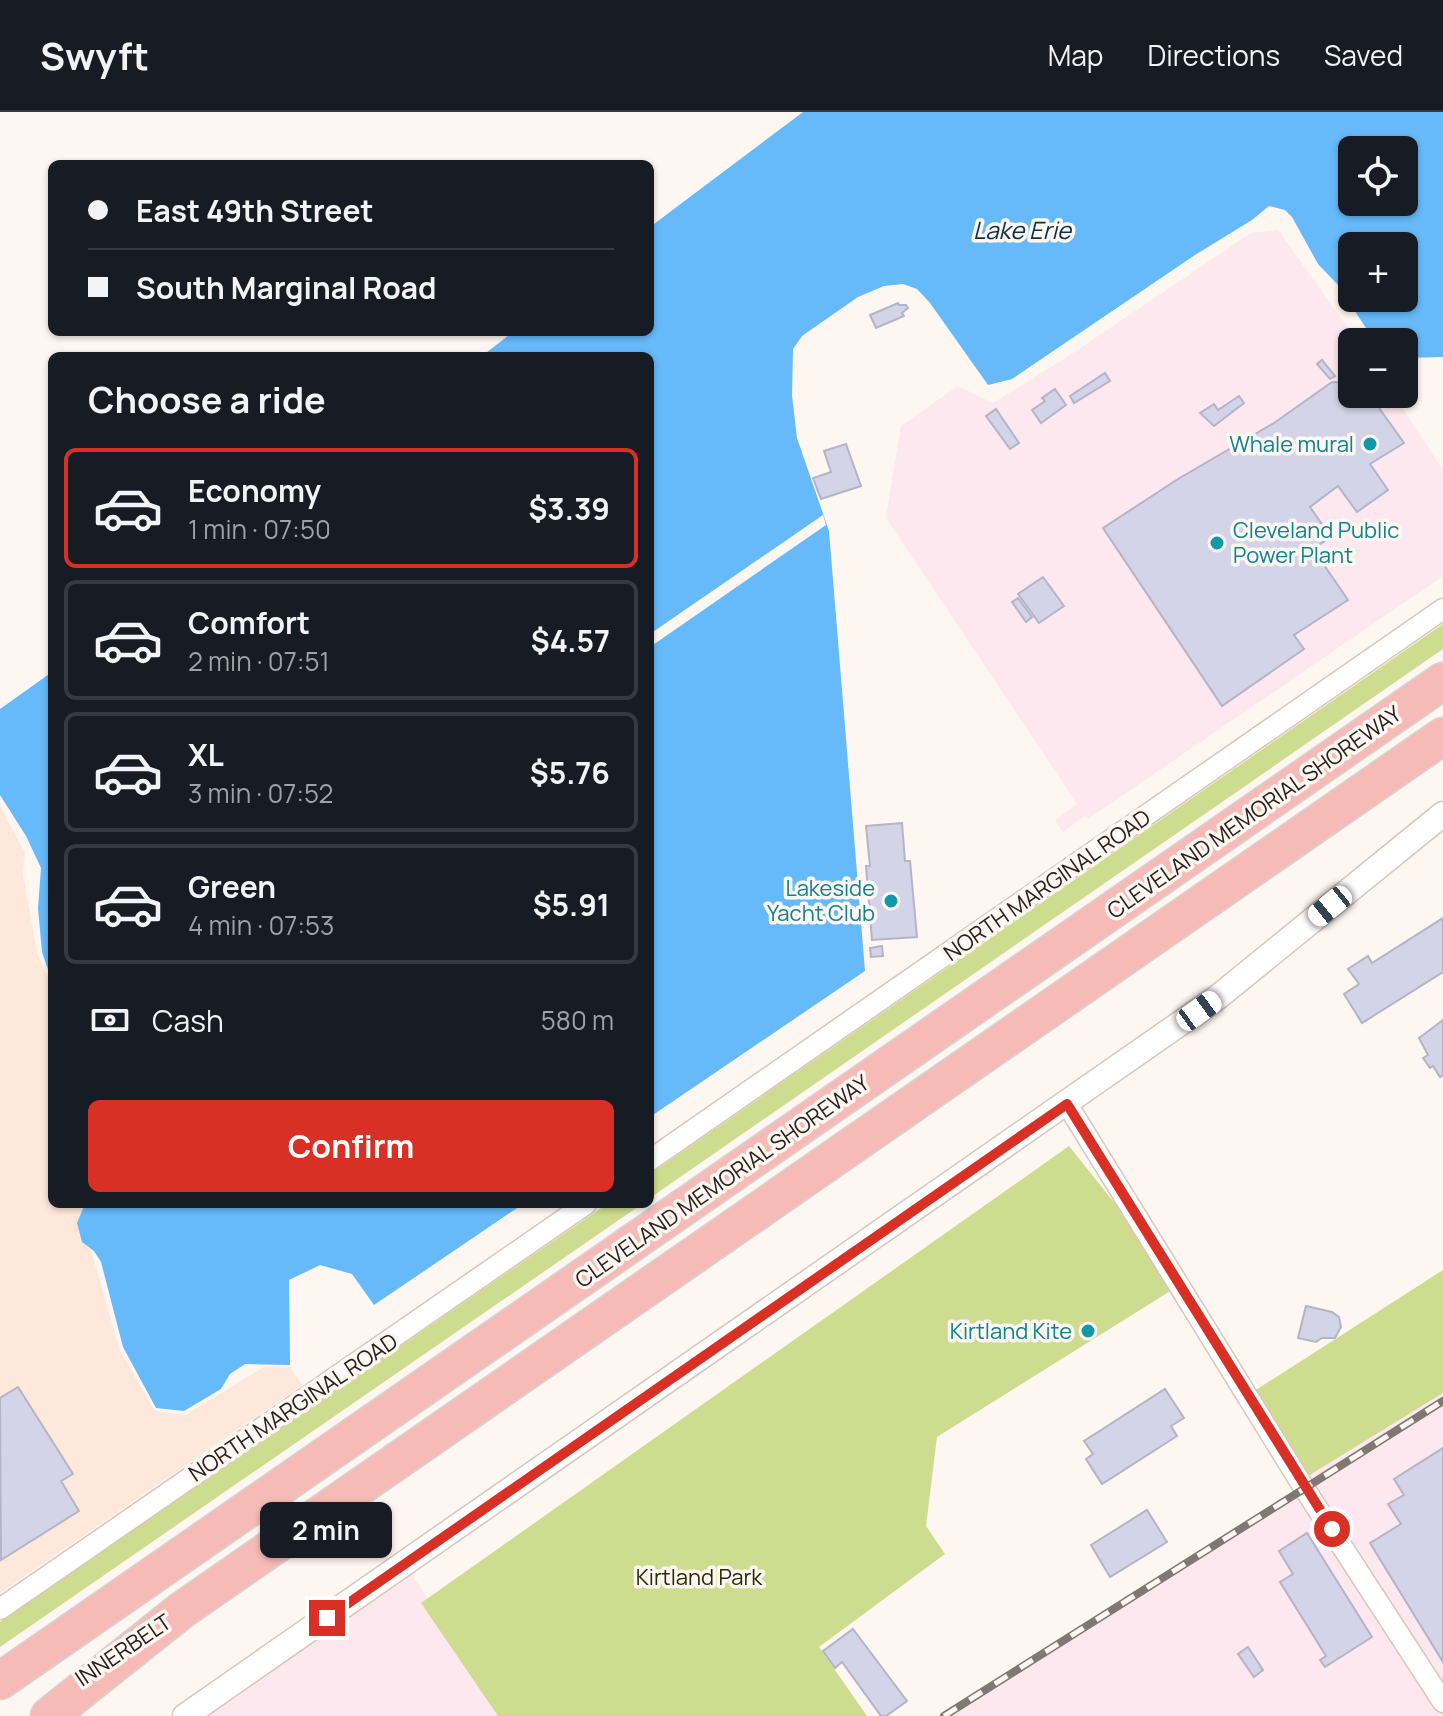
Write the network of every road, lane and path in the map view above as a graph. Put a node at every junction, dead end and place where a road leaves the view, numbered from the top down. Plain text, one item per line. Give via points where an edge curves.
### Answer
1 (1443, 609) edge
2 (1443, 681) edge
3 (1443, 736) edge
4 (1443, 814) edge
5 (1067, 1104) junction
6 (654, 1157) edge
7 (580, 1208) edge
8 (0, 1609) edge
9 (182, 1610) junction
10 (0, 1681) edge
11 (1443, 1702) edge
12 (25, 1716) edge
13 (49, 1716) edge
14 (185, 1716) edge

1 - 6 street, NORTH MARGINAL ROAD
2 - 10 highway, CLEVELAND MEMORIAL SHOREWAY
3 - 9 highway, CLEVELAND MEMORIAL SHOREWAY
4 - 5 street via 1218,997
5 - 11 street
5 - 14 street
7 - 8 street, NORTH MARGINAL ROAD
9 - 12 highway, INNERBELT
9 - 13 highway, CLEVELAND MEMORIAL SHOREWAY

